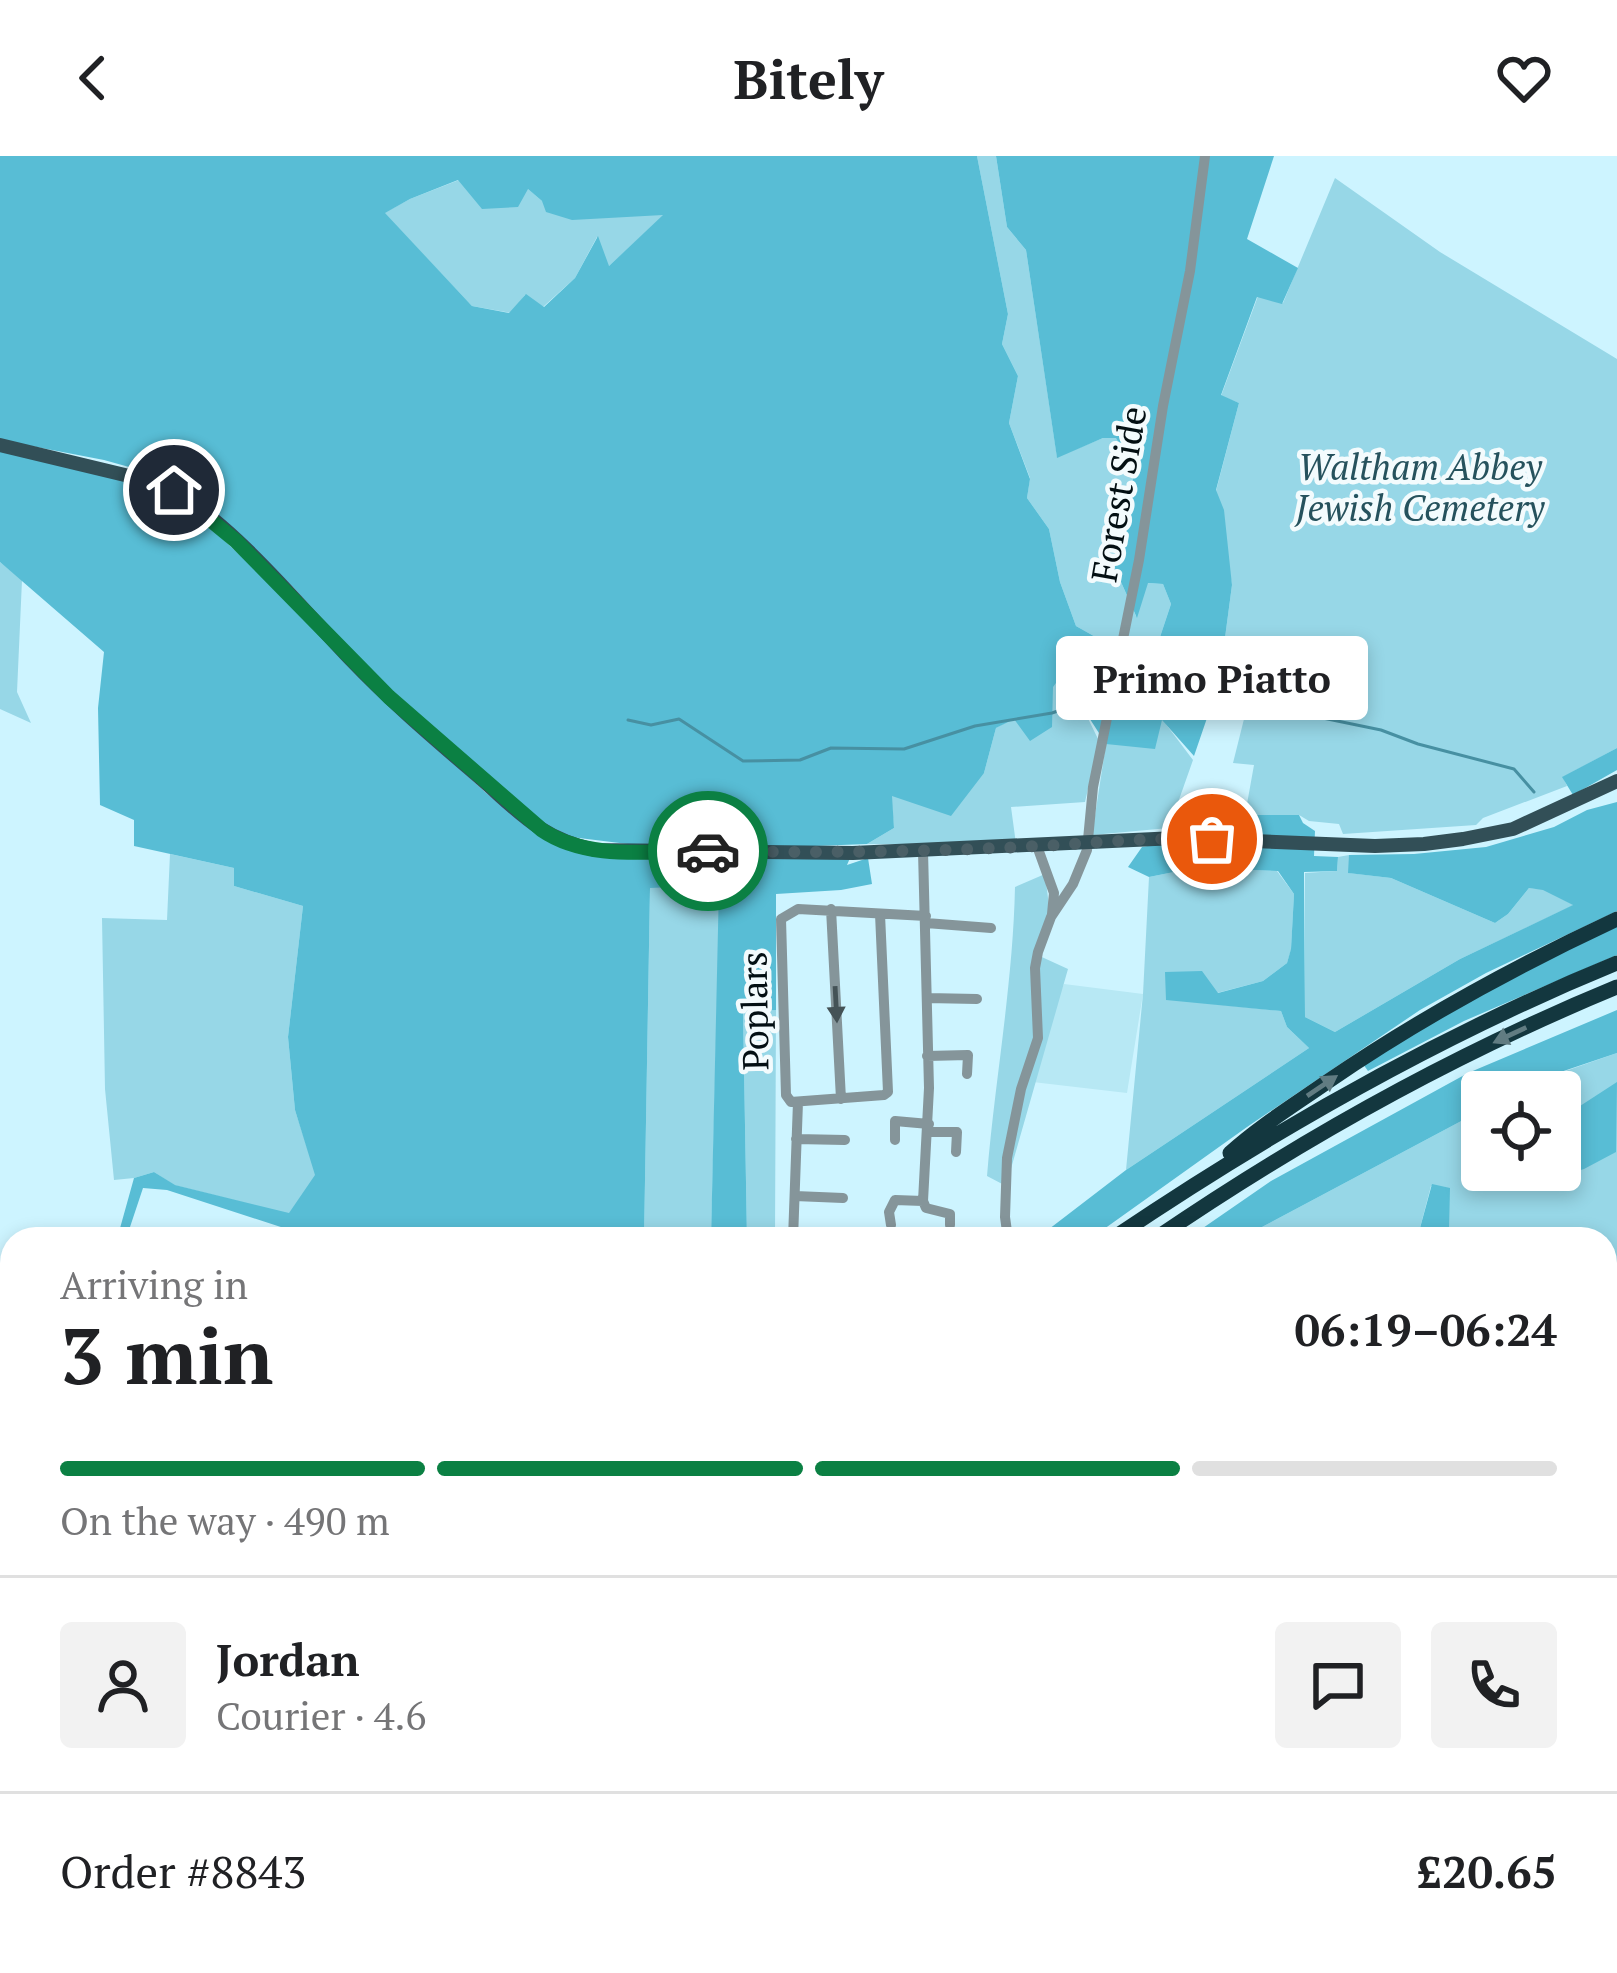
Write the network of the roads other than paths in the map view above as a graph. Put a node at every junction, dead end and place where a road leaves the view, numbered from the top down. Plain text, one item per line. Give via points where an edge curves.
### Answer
1 (1205, 156) edge
2 (0, 446) edge
3 (1617, 782) edge
4 (1088, 842) junction
5 (1037, 846) junction
6 (923, 851) junction
7 (831, 909) junction
8 (880, 914) junction
9 (1052, 917) junction
10 (926, 919) junction
11 (1617, 919) edge
12 (991, 928) dead end
13 (1617, 964) edge
14 (1617, 987) edge
15 (927, 998) junction
16 (977, 999) dead end
17 (927, 1056) junction
18 (968, 1074) dead end
19 (841, 1100) junction
20 (798, 1102) junction
21 (928, 1128) junction
22 (796, 1139) junction
23 (845, 1140) dead end
24 (895, 1140) dead end
25 (956, 1152) dead end
26 (1196, 1183) junction
27 (795, 1196) junction
28 (843, 1198) dead end
29 (956, 1199) dead end
30 (923, 1201) junction
31 (892, 1225) dead end
32 (794, 1227) edge
33 (1006, 1227) edge
34 (1130, 1227) edge
35 (1173, 1227) edge

1 - 4 street, Forest Side
2 - 6 main road via 174,490 236,541 429,734 556,840 595,850
3 - 4 main road via 1514,829 1424,844
4 - 5 main road
4 - 9 street, Forest Side
5 - 6 main road
5 - 9 street via 1054,893
6 - 10 street
7 - 8 street
7 -> 19 street
7 - 20 street, Poplars via 798,908 782,919 786,1095
8 - 10 street
8 - 19 street, Poplars via 888,1092
9 - 33 street via 1035,968 1037,1038 1007,1158
10 - 12 street
10 - 15 street
26 -> 11 highway via 1265,1124 1390,1040
13 - 26 highway via 1414,1057
14 -> 35 highway via 1391,1094
15 - 16 street
15 - 17 street
17 - 18 street via 968,1055
17 - 21 street
19 - 20 street, Poplars
20 - 22 street
21 - 24 street via 896,1121
21 - 25 street via 957,1132
21 - 30 street
22 - 23 street
22 - 27 street
26 - 34 highway
27 - 28 street
27 - 32 street
29 - 30 street via 950,1220
30 - 31 street via 895,1200

